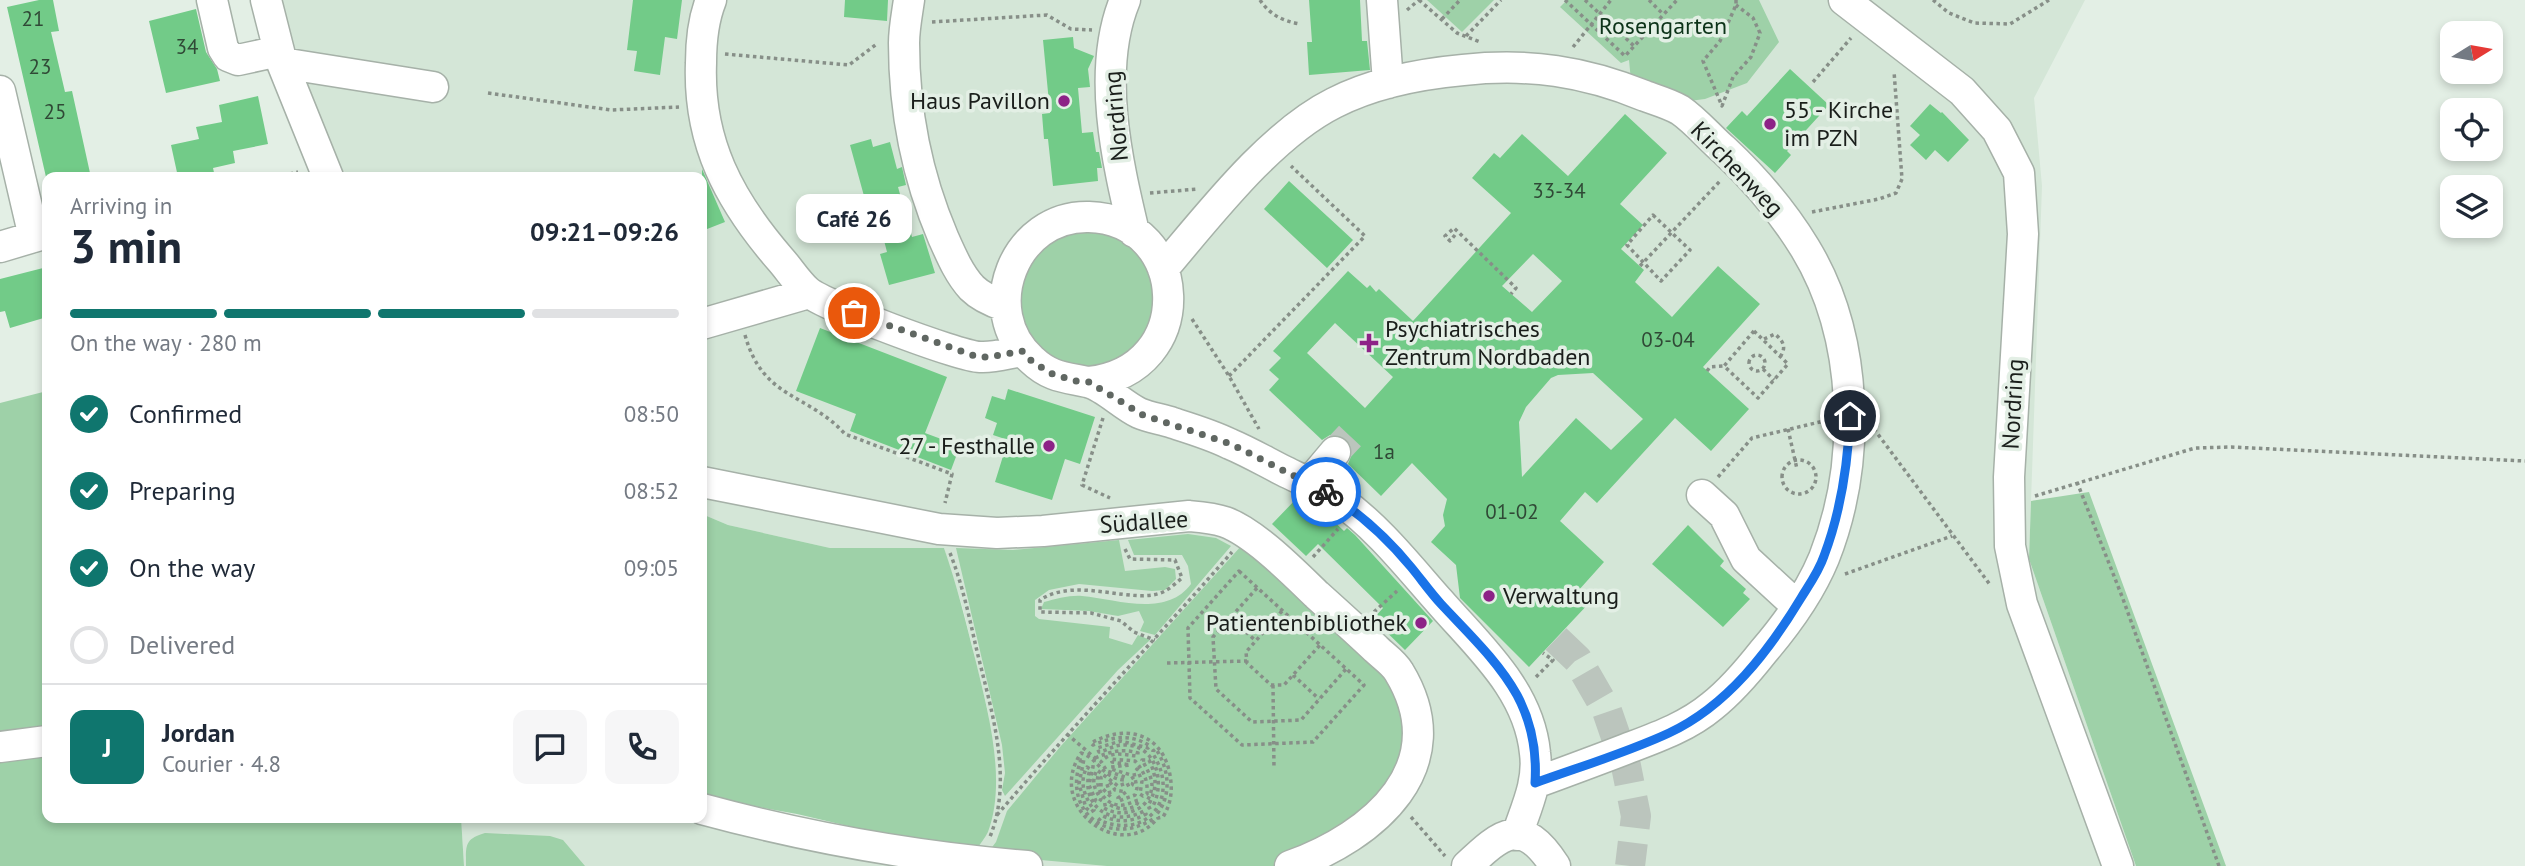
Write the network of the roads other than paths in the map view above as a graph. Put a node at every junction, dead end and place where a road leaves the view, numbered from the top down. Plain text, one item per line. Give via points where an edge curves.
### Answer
1 (212, 0) edge
2 (266, 0) edge
3 (711, 0) edge
4 (1125, 0) edge
5 (1382, 0) edge
6 (1855, 6) edge
7 (908, 12) edge
8 (281, 57) junction
9 (1388, 83) junction
10 (433, 87) dead end
11 (0, 91) edge
12 (326, 172) edge
13 (1134, 232) junction
14 (41, 235) edge
15 (0, 247) edge
16 (1166, 283) junction
17 (809, 293) junction
18 (1005, 306) junction
19 (707, 323) edge
20 (1022, 351) junction
21 (1100, 389) junction
22 (1335, 452) tunnel mouth
23 (707, 483) edge
24 (1309, 483) junction
25 (1702, 495) road end
26 (1803, 595) junction
27 (42, 742) edge
28 (0, 747) edge
29 (1535, 783) junction
30 (707, 810) edge
31 (1517, 835) junction
32 (1456, 861) edge
33 (956, 862) edge
34 (1027, 866) edge
35 (1290, 866) edge
36 (1555, 866) edge
37 (2118, 866) edge

1 - 8 street via 228,56 237,60
2 - 8 street
3 - 17 street via 701,52 702,105 719,169 753,227
4 - 13 street, Nordring via 1111,58 1117,153
5 - 9 street
6 - 37 street, Nordring via 1962,91 1997,131 2019,173 2023,234 2010,546 2022,604
7 - 18 street via 906,95 928,203 963,277 988,300
8 - 10 street
8 - 12 street
9 - 16 street, Kirchenweg via 1334,103 1272,147 1231,191
9 - 26 street, Kirchenweg via 1427,73 1490,67 1555,69 1616,84 1679,109 1763,191 1806,250 1828,298 1844,353 1850,397 1862,422 1823,559
11 - 14 street
13 - 16 street via 1151,248
13 - 18 street via 1088,217 1048,227 1028,242 1013,263
14 - 15 street
16 - 21 street via 1167,317 1149,354
17 - 19 street
17 - 20 street via 969,355
18 - 20 street
20 - 21 street via 1050,373
21 - 24 street via 1143,415 1231,444
22 - 24 street
23 - 35 street, Südallee via 939,529 1043,531 1189,516 1226,523 1248,535 1398,670 1416,710 1417,744 1410,775 1396,799 1354,835
24 - 29 street via 1340,501 1378,534 1480,646 1517,696 1535,751
25 - 26 street via 1724,515 1746,559
26 - 29 street, Kirchenweg via 1784,628 1711,707 1670,732
27 - 28 street
29 - 31 street
30 - 33 street via 852,845
31 - 32 street via 1505,835
31 - 36 street via 1544,849
33 - 34 street

